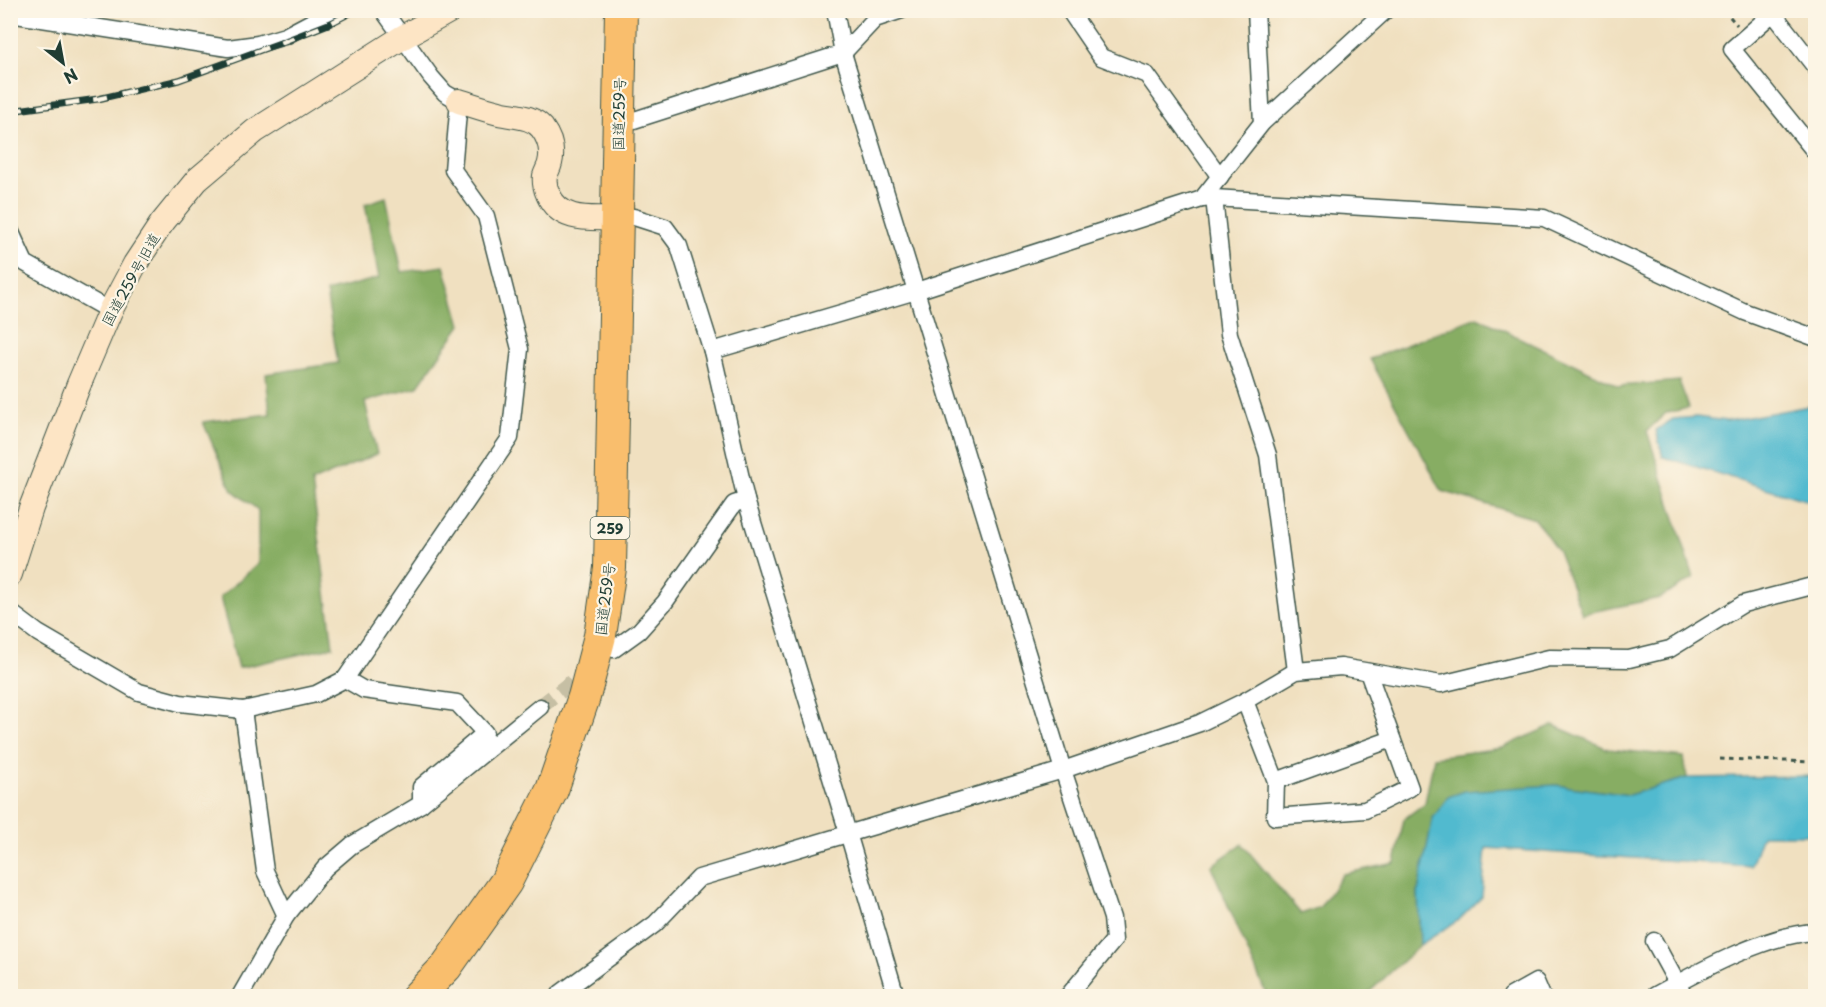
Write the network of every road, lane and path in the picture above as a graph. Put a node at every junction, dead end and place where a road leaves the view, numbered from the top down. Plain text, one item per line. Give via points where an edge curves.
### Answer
1 (334, 10) edge
2 (383, 10) edge
3 (452, 10) edge
4 (621, 10) edge
5 (835, 10) edge
6 (902, 10) edge
7 (1069, 10) edge
8 (1256, 10) edge
9 (1386, 10) edge
10 (19, 13) edge
11 (403, 37) junction
12 (843, 53) junction
13 (1815, 68) edge
14 (459, 101) junction
15 (617, 123) junction
16 (1262, 123) junction
17 (1815, 153) edge
18 (1220, 177) junction
19 (1208, 199) junction
20 (617, 218) junction
21 (10, 230) edge
22 (916, 291) junction
23 (110, 311) junction
24 (1815, 338) edge
25 (712, 351) junction
26 (746, 500) junction
27 (10, 574) edge
28 (1815, 585) edge
29 (10, 612) edge
30 (614, 649) dead end
31 (1296, 671) junction
32 (1368, 672) junction
33 (345, 679) junction
34 (1245, 701) junction
35 (540, 707) tunnel mouth
36 (243, 710) junction
37 (1392, 739) junction
38 (1720, 759) dead end
39 (1815, 762) edge
40 (1063, 770) junction
41 (1276, 781) junction
42 (421, 804) junction
43 (848, 833) junction
44 (286, 916) junction
45 (1815, 932) edge
46 (1654, 941) dead end
47 (1681, 990) edge
48 (240, 996) edge
49 (418, 996) edge
50 (559, 996) edge
51 (896, 996) edge
52 (1068, 996) edge
53 (1511, 996) edge
54 (1542, 996) edge
55 (1654, 996) edge

1 - 10 street via 285,36 228,48
2 - 11 street
3 - 11 street, 国道259号旧道
4 - 15 highway, 国道259号 / 259
5 - 12 street
6 - 12 street via 875,19
7 - 18 street via 1101,57 1147,75
8 - 16 street
9 - 16 street
11 - 14 street via 445,93
11 - 23 street, 国道259号旧道 via 255,131 197,180 162,223
12 - 15 street
12 - 22 street
13 - 17 street via 1773,13 1731,49
14 - 20 street via 533,121 541,127 552,150 545,177 552,203 575,218
14 - 33 street via 453,170 486,216 520,349 510,438
15 - 20 highway, 国道259号 / 259
16 - 18 street
18 - 19 street
19 - 22 street
19 - 24 street via 1544,218 1745,312
19 - 31 street via 1228,334 1268,455
20 - 25 street via 634,217 665,227 679,246
20 - 49 highway, 国道259号 / 259 via 609,568 600,636 552,790 506,882 446,967
21 - 23 street via 25,263
22 - 25 street
22 - 40 street
23 - 27 street, 国道259号旧道 via 35,497
25 - 26 street
26 - 30 street via 734,504 665,602 639,631
26 - 43 street
28 - 32 street via 1743,604 1670,649 1629,659 1549,658 1441,684
29 - 36 street via 38,633 139,692 180,703
31 - 32 street via 1341,667
31 - 34 street
32 - 37 street
33 - 36 street via 316,694
33 - 42 street via 364,690 457,704 485,733 421,787
34 - 40 street via 1200,723
34 - 41 street
35 - 42 street
36 - 44 street via 265,872
37 - 41 street
37 - 41 street via 1410,788 1365,810 1275,817
38 - 39 path
40 - 43 street
40 - 52 street via 1112,918 1114,940
42 - 44 street via 352,844 325,868
43 - 50 street via 699,878 655,924
43 - 51 street
44 - 48 street
45 - 47 street via 1756,946
46 - 47 street
47 - 55 street
53 - 54 street via 1536,982

